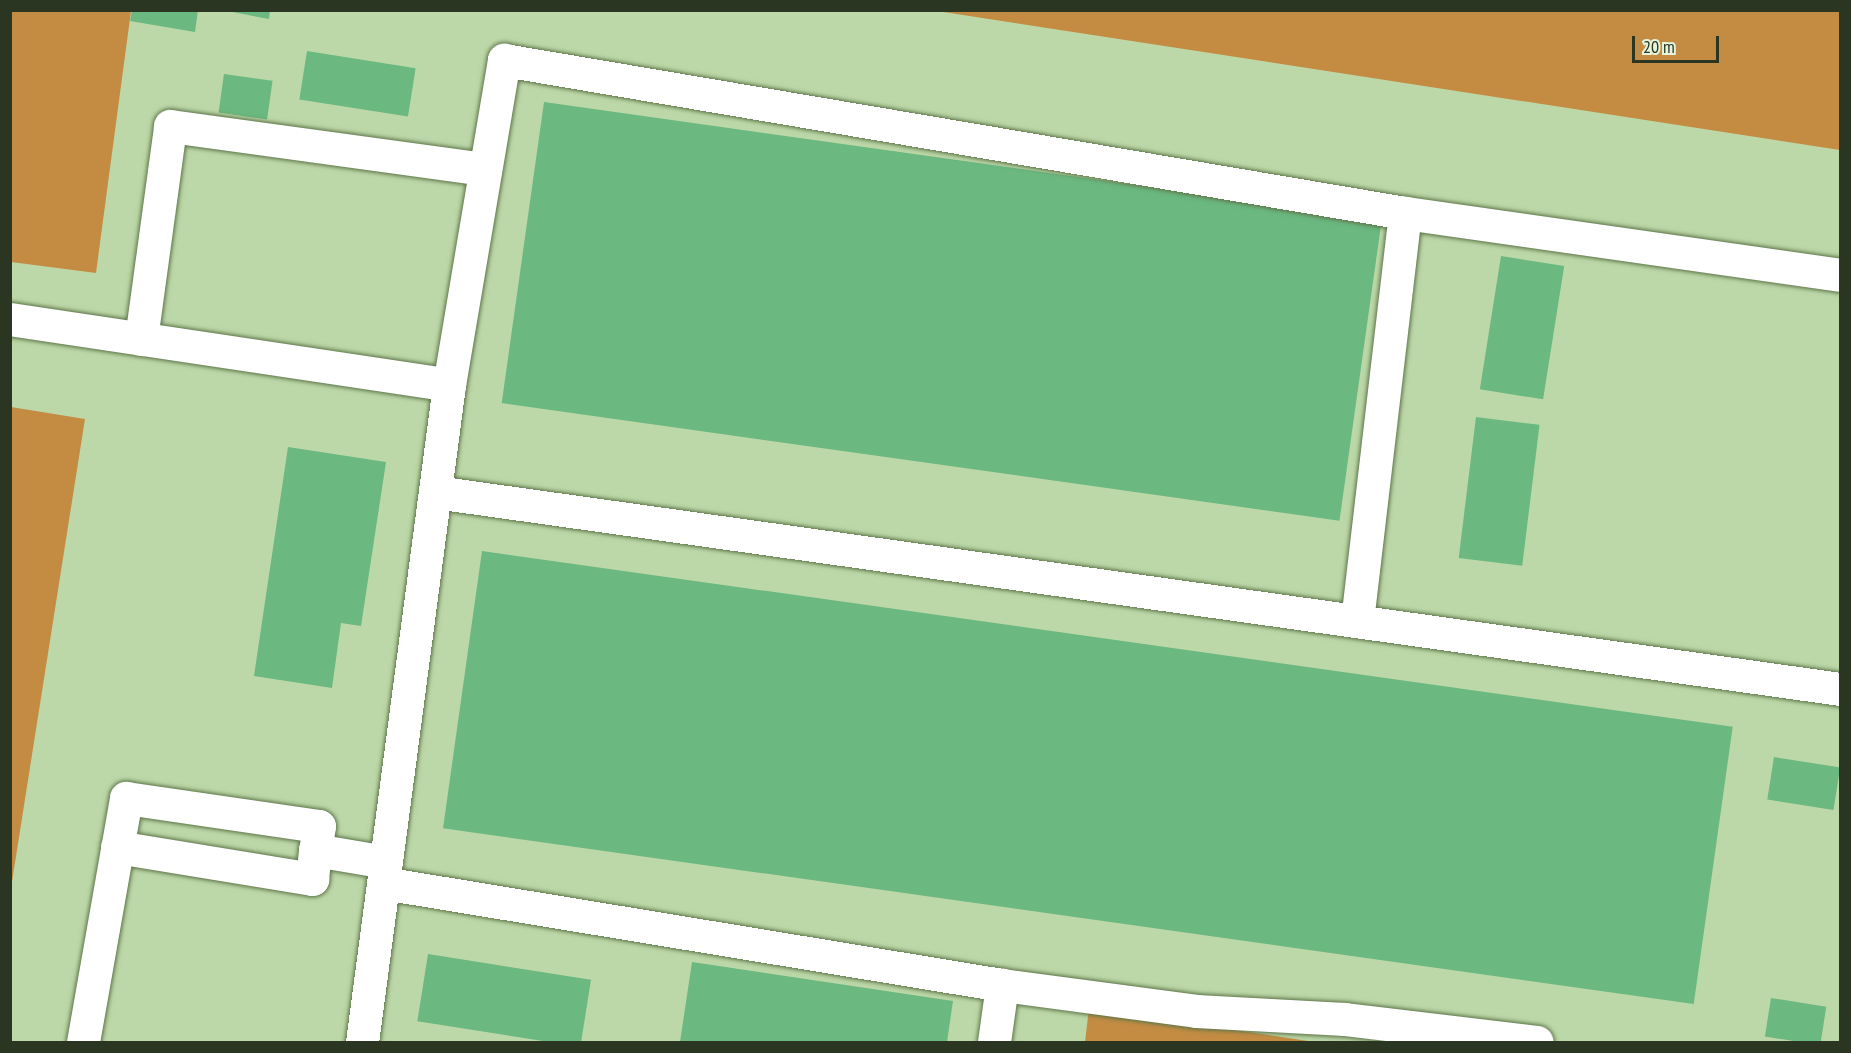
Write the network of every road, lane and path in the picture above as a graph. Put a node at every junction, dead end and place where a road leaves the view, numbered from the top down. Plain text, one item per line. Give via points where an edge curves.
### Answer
1 (486, 169) junction
2 (1405, 213) junction
3 (1840, 275) edge
4 (10, 319) edge
5 (141, 339) junction
6 (449, 385) junction
7 (435, 492) junction
8 (1357, 621) junction
9 (1840, 689) edge
10 (117, 848) junction
11 (315, 850) junction
12 (385, 873) junction
13 (1002, 985) junction
14 (83, 1042) edge
15 (362, 1042) edge
16 (994, 1042) edge
17 (1537, 1042) edge

1 - 2 lane via 504,60
1 - 5 lane via 170,126
1 - 6 lane
2 - 3 lane
2 - 8 lane
4 - 5 lane
5 - 6 lane
6 - 7 lane
7 - 8 lane
7 - 12 lane
8 - 9 lane
10 - 11 lane via 312,879
10 - 11 lane via 126,798 319,826
10 - 14 lane
11 - 12 lane
12 - 13 lane
12 - 15 lane
13 - 16 lane
13 - 17 lane via 1196,1011 1345,1019

